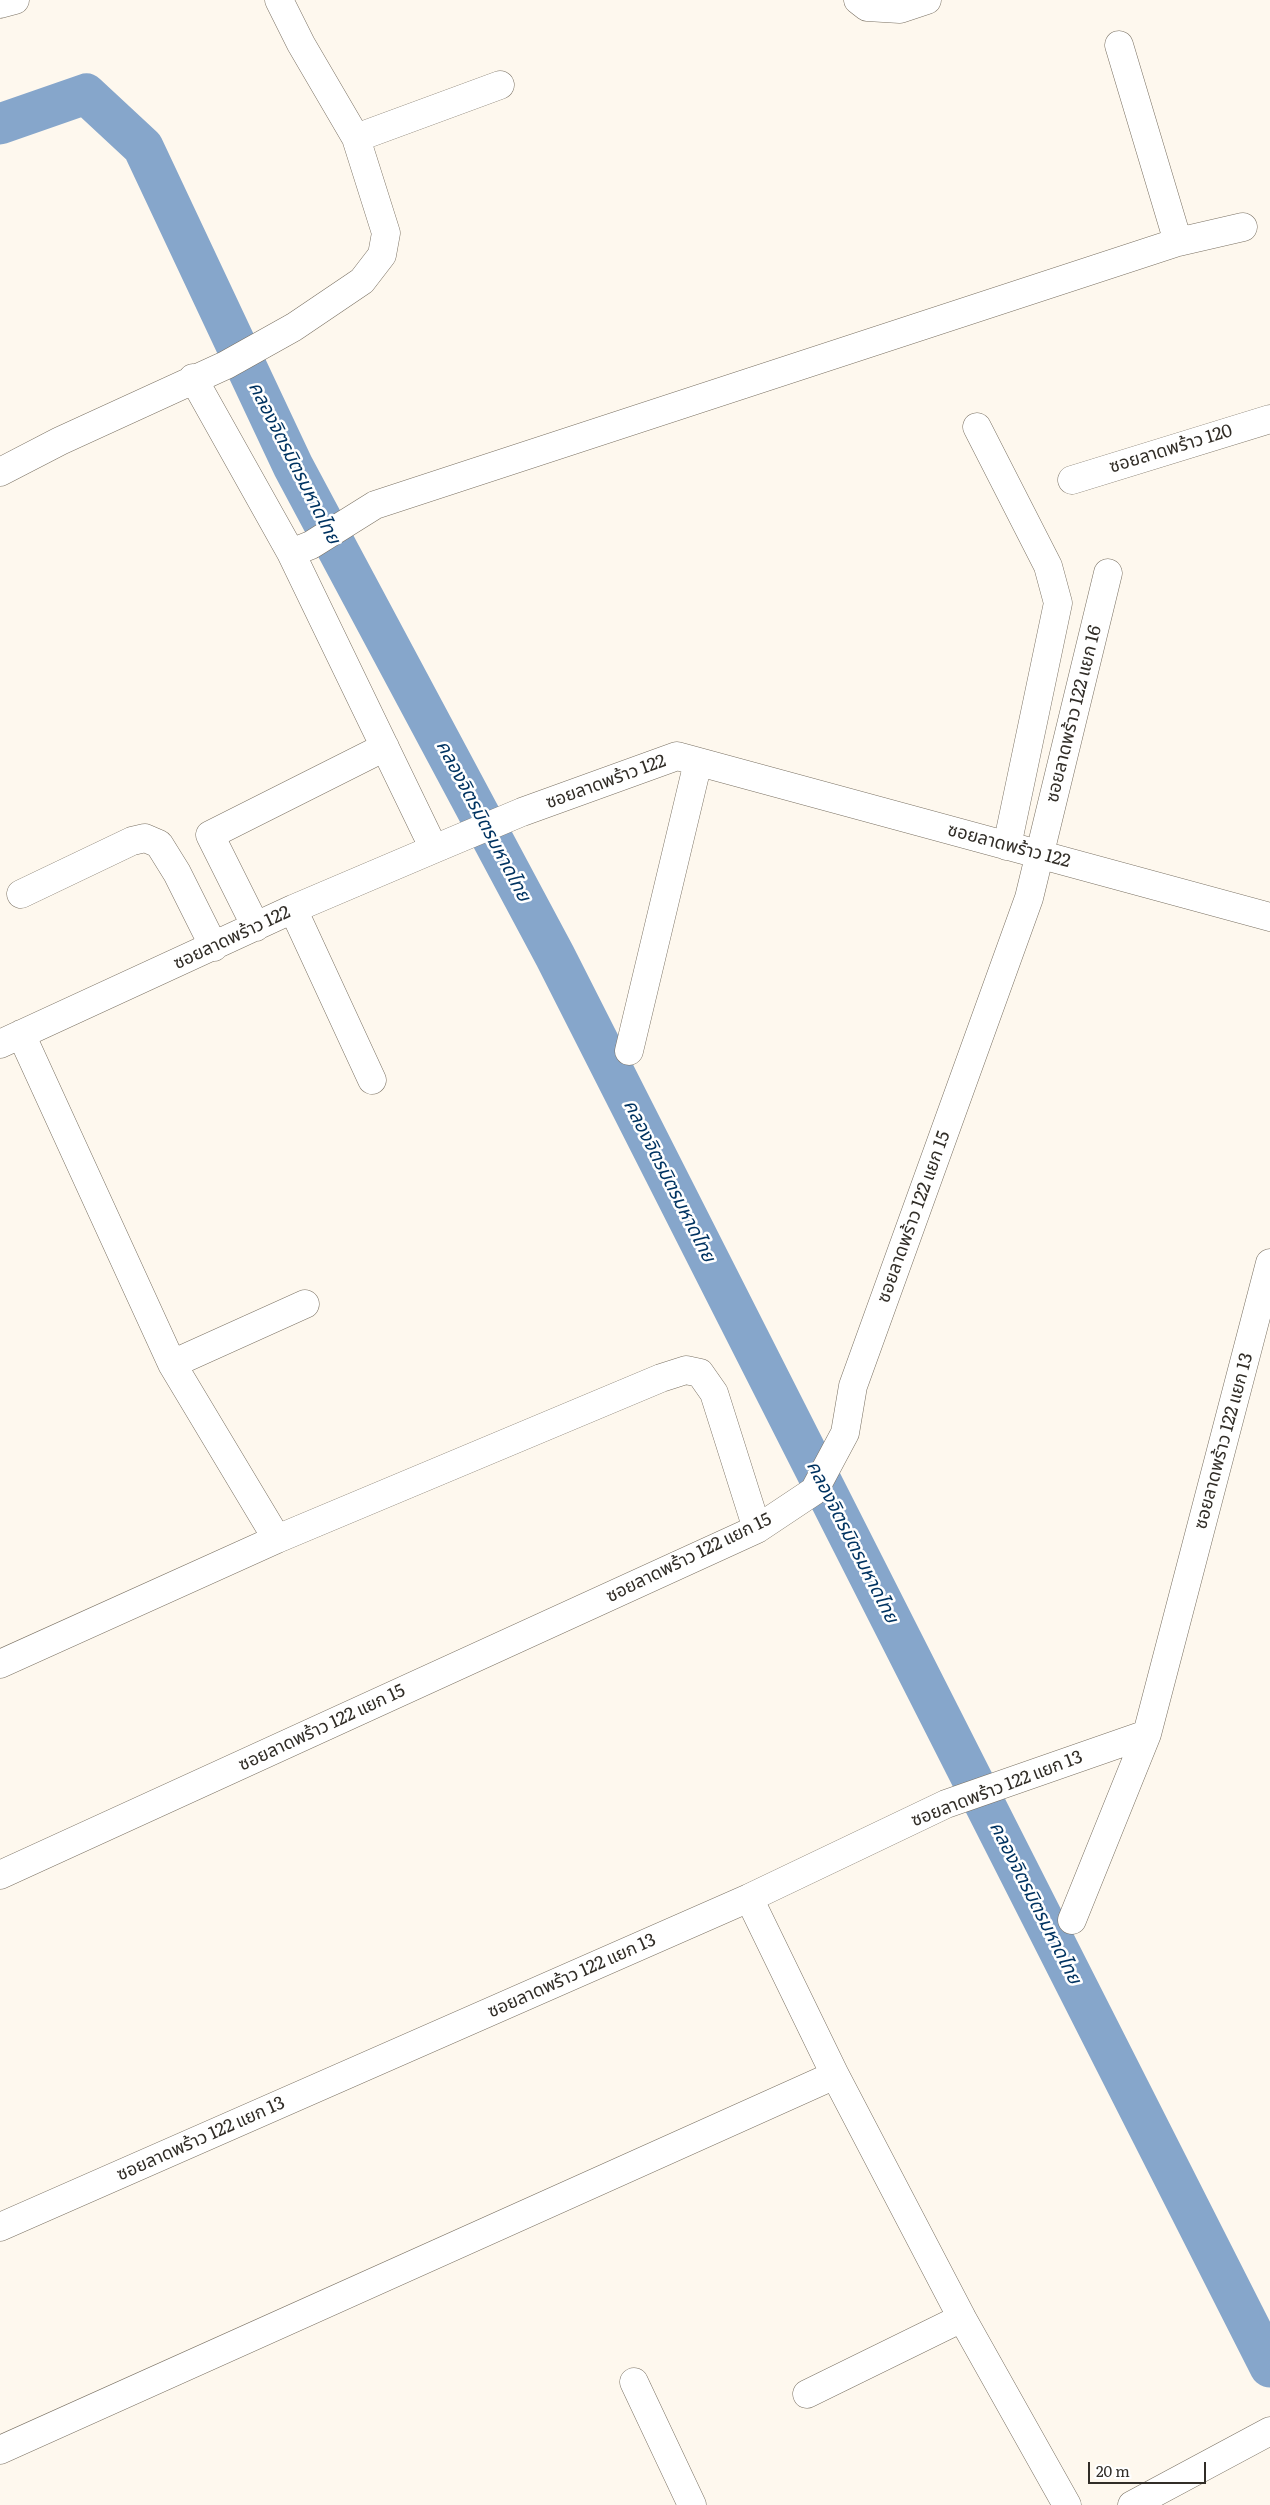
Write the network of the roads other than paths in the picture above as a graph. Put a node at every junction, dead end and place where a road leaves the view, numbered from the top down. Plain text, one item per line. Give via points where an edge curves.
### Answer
1 (16, 0) edge
2 (280, 0) edge
3 (858, 0) edge
4 (927, 0) edge
5 (0, 4) edge
6 (1119, 45) dead end
7 (500, 85) dead end
8 (356, 138) junction
9 (1243, 227) dead end
10 (1178, 242) junction
11 (193, 378) junction
12 (1270, 419) edge
13 (977, 427) dead end
14 (0, 472) edge
15 (1072, 480) dead end
16 (301, 549) junction
17 (1108, 573) dead end
18 (385, 747) junction
19 (698, 762) junction
20 (1007, 846) junction
21 (434, 849) junction
22 (1039, 854) junction
23 (21, 894) dead end
24 (293, 909) junction
25 (1270, 916) edge
26 (256, 927) junction
27 (214, 947) junction
28 (10, 1039) edge
29 (629, 1051) dead end
30 (372, 1080) dead end
31 (1270, 1263) edge
32 (305, 1304) dead end
33 (172, 1364) junction
34 (757, 1529) junction
35 (278, 1539) junction
36 (0, 1664) edge
37 (1147, 1734) junction
38 (0, 1875) edge
39 (749, 1898) junction
40 (1072, 1920) dead end
41 (834, 2075) junction
42 (0, 2228) edge
43 (962, 2318) junction
44 (634, 2382) dead end
45 (807, 2394) dead end
46 (1270, 2431) edge
47 (0, 2450) edge
48 (1148, 2501) edge
49 (692, 2505) edge
50 (1067, 2505) edge

1 - 5 street
2 - 8 street via 301,44
3 - 4 street via 867,7 900,9
6 - 10 street
7 - 8 street
8 - 11 street via 386,232 382,254 362,281 294,327 226,365
9 - 10 street
10 - 16 street via 375,505
11 - 14 street
11 - 16 street
12 - 15 street, ซอยลาดพร้าว 120
13 - 20 street via 1048,566 1058,603
16 - 18 street
17 - 22 street, ซอยลาดพร้าว 122 แยก 16
18 - 21 street
18 - 26 street via 210,835
19 - 20 street, ซอยลาดพร้าว 122
19 - 21 street, ซอยลาดพร้าว 122 via 677,756 522,812
19 - 29 street
20 - 22 street, ซอยลาดพร้าว 122
21 - 24 street, ซอยลาดพร้าว 122
22 - 25 street, ซอยลาดพร้าว 122
22 - 34 street, ซอยลาดพร้าว 122 แยก 15 via 1029,898 853,1386 845,1433 814,1491
23 - 27 street via 132,841 145,838 159,844
24 - 26 street, ซอยลาดพร้าว 122
24 - 30 street
26 - 27 street, ซอยลาดพร้าว 122
27 - 28 street, ซอยลาดพร้าว 122
28 - 33 street
31 - 37 street, ซอยลาดพร้าว 122 แยก 13
32 - 33 street
33 - 35 street
34 - 35 street via 714,1393 700,1373 686,1370
34 - 38 street, ซอยลาดพร้าว 122 แยก 15
35 - 36 street
37 - 39 street, ซอยลาดพร้าว 122 แยก 13 via 946,1804
37 - 40 street, ซอยลาดพร้าว 122 แยก 13
39 - 41 street
39 - 42 street, ซอยลาดพร้าว 122 แยก 13
41 - 43 street
41 - 47 street
43 - 45 street
43 - 50 street
44 - 49 street
46 - 48 street

